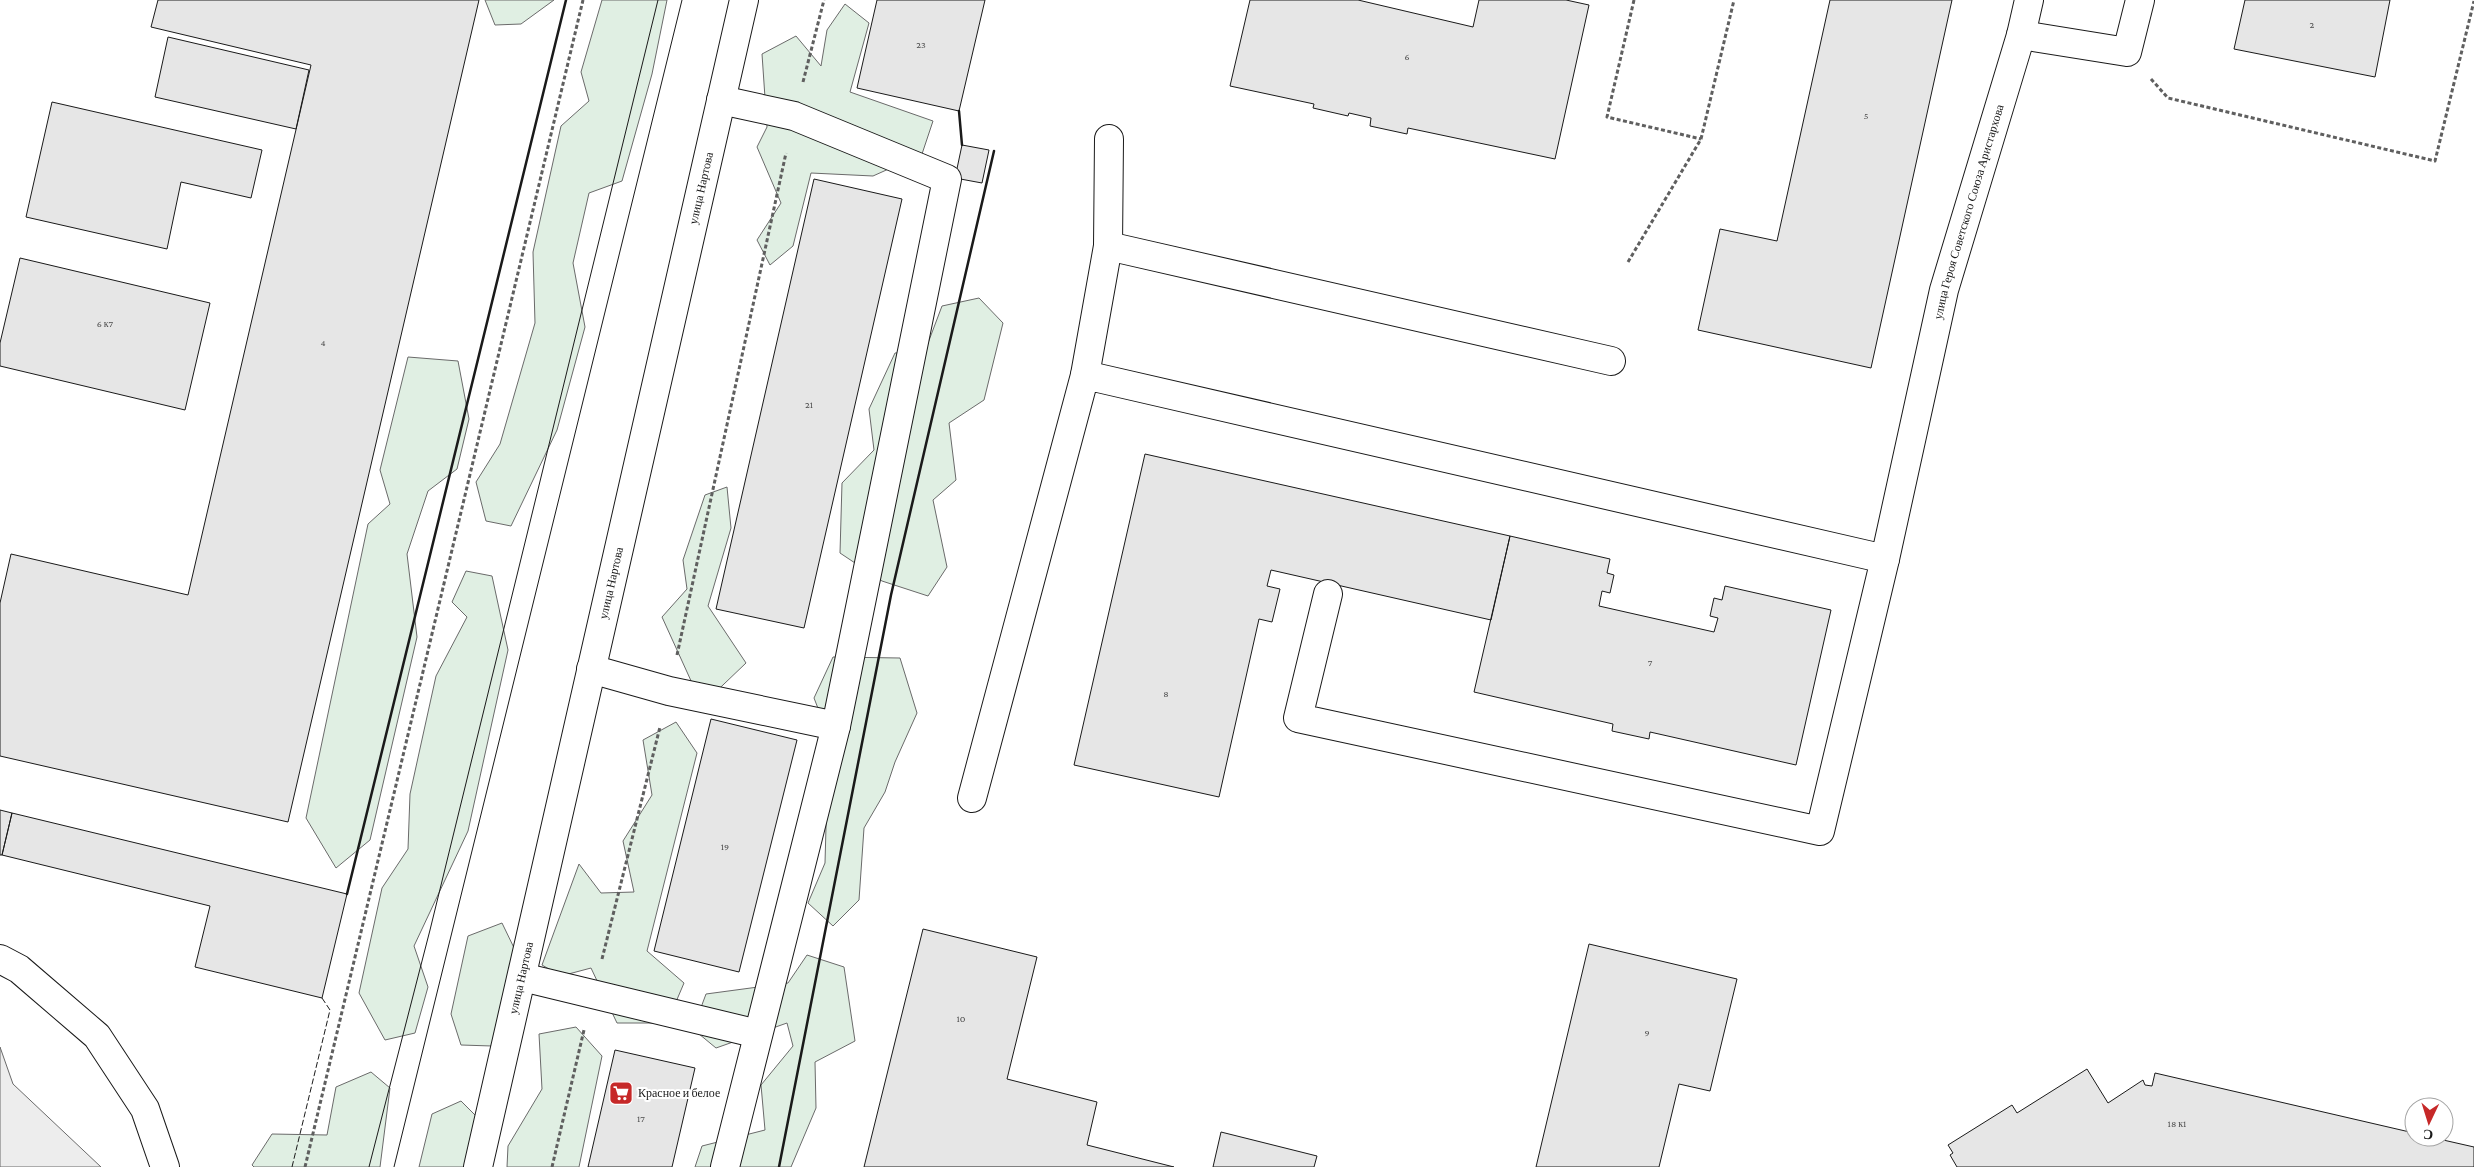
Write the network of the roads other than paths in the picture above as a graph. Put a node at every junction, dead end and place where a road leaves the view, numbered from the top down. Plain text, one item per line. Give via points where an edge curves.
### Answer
1 (744, 0) edge
2 (2028, 0) edge
3 (2140, 0) edge
4 (2020, 35) junction
5 (721, 100) junction
6 (1109, 139) dead end
7 (1108, 246) junction
8 (1611, 362) dead end
9 (1085, 375) junction
10 (1886, 559) junction
11 (1328, 594) dead end
12 (591, 669) junction
13 (836, 726) junction
14 (972, 798) dead end
15 (0, 960) edge
16 (522, 977) junction
17 (758, 1034) junction
18 (165, 1167) edge
19 (478, 1167) edge
20 (725, 1167) edge

1 - 5 street, улица Нартова
2 - 4 street, улица Героя Советского Союза Аристархова
3 - 4 street via 2127,52
4 - 10 street, улица Героя Советского Союза Аристархова via 1944,290
5 - 12 street, улица Нартова
5 - 13 street via 794,116 947,179
6 - 7 street
7 - 8 street
7 - 9 street
9 - 10 street
9 - 14 street
10 - 11 street, улица Героя Советского Союза Аристархова via 1820,831 1298,718
12 - 13 street via 669,691
12 - 16 street, улица Нартова
13 - 17 street
15 - 18 street via 19,969 97,1036 145,1109
16 - 17 street
16 - 19 street, улица Нартова
17 - 20 street

